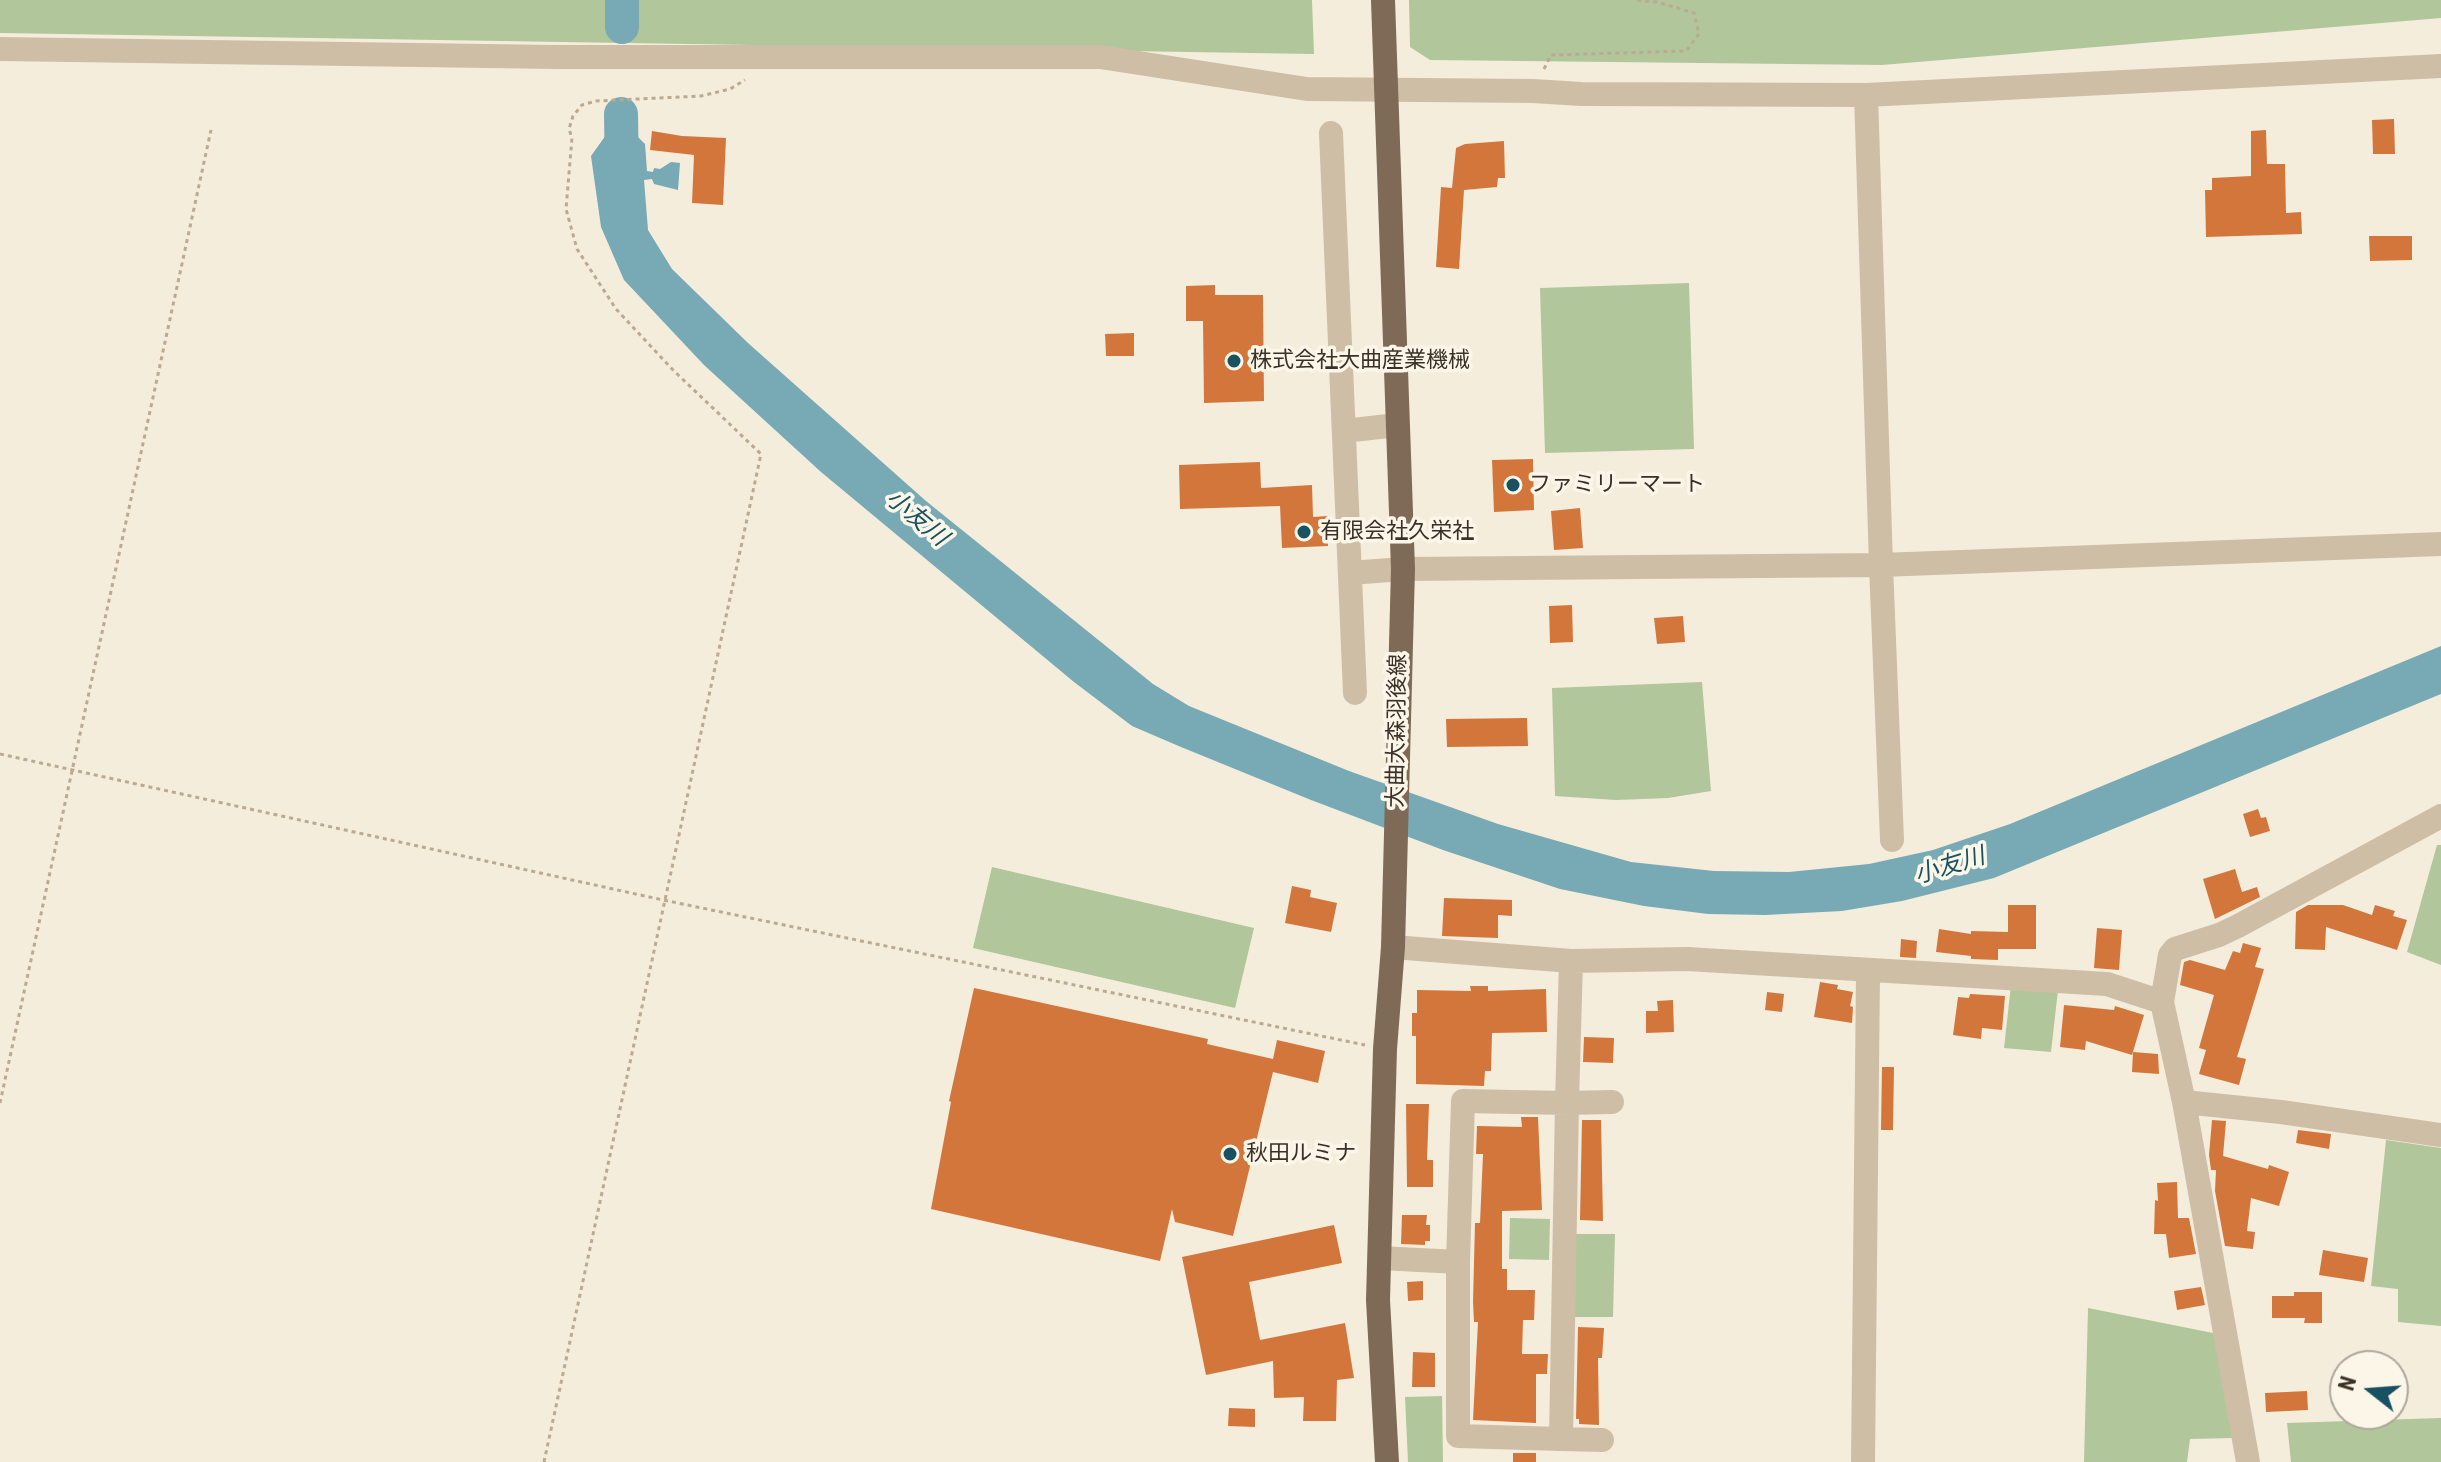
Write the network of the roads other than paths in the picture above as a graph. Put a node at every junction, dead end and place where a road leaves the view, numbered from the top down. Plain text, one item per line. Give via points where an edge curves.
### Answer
1 (1383, 0) edge
2 (0, 49) edge
3 (2441, 66) edge
4 (1386, 92) junction
5 (1866, 95) junction
6 (1331, 133) dead end
7 (1397, 425) junction
8 (1344, 431) junction
9 (2441, 544) edge
10 (1881, 565) junction
11 (1403, 569) junction
12 (1350, 573) junction
13 (1355, 693) dead end
14 (2441, 816) edge
15 (1892, 840) dead end
16 (1393, 947) junction
17 (1571, 961) junction
18 (1868, 972) junction
19 (2162, 1002) junction
20 (1612, 1102) dead end
21 (2184, 1102) junction
22 (1567, 1103) junction
23 (2441, 1135) edge
24 (1380, 1258) junction
25 (1458, 1262) junction
26 (1561, 1439) junction
27 (1602, 1440) dead end
28 (1387, 1462) edge
29 (1863, 1462) edge
30 (2248, 1462) edge

1 - 4 main road, 大曲大森羽後線
2 - 4 street via 1100,57 1307,89
3 - 5 street
4 - 5 street
4 - 7 main road, 大曲大森羽後線
5 - 10 street
6 - 8 street
7 - 8 street
7 - 11 main road, 大曲大森羽後線
8 - 12 street
9 - 10 street
10 - 11 street
10 - 15 street
11 - 12 street
11 - 16 main road, 大曲大森羽後線
12 - 13 street
14 - 19 street via 2229,930 2175,949
16 - 17 street
16 - 24 main road, 大曲大森羽後線
17 - 18 street via 1687,959
17 - 22 street
18 - 19 street via 2107,984
18 - 29 street
19 - 21 street
20 - 22 street
21 - 23 street
21 - 30 street
22 - 25 street via 1463,1101
22 - 26 street
24 - 25 street
24 - 28 main road, 大曲大森羽後線
25 - 26 street via 1458,1436
26 - 27 street

